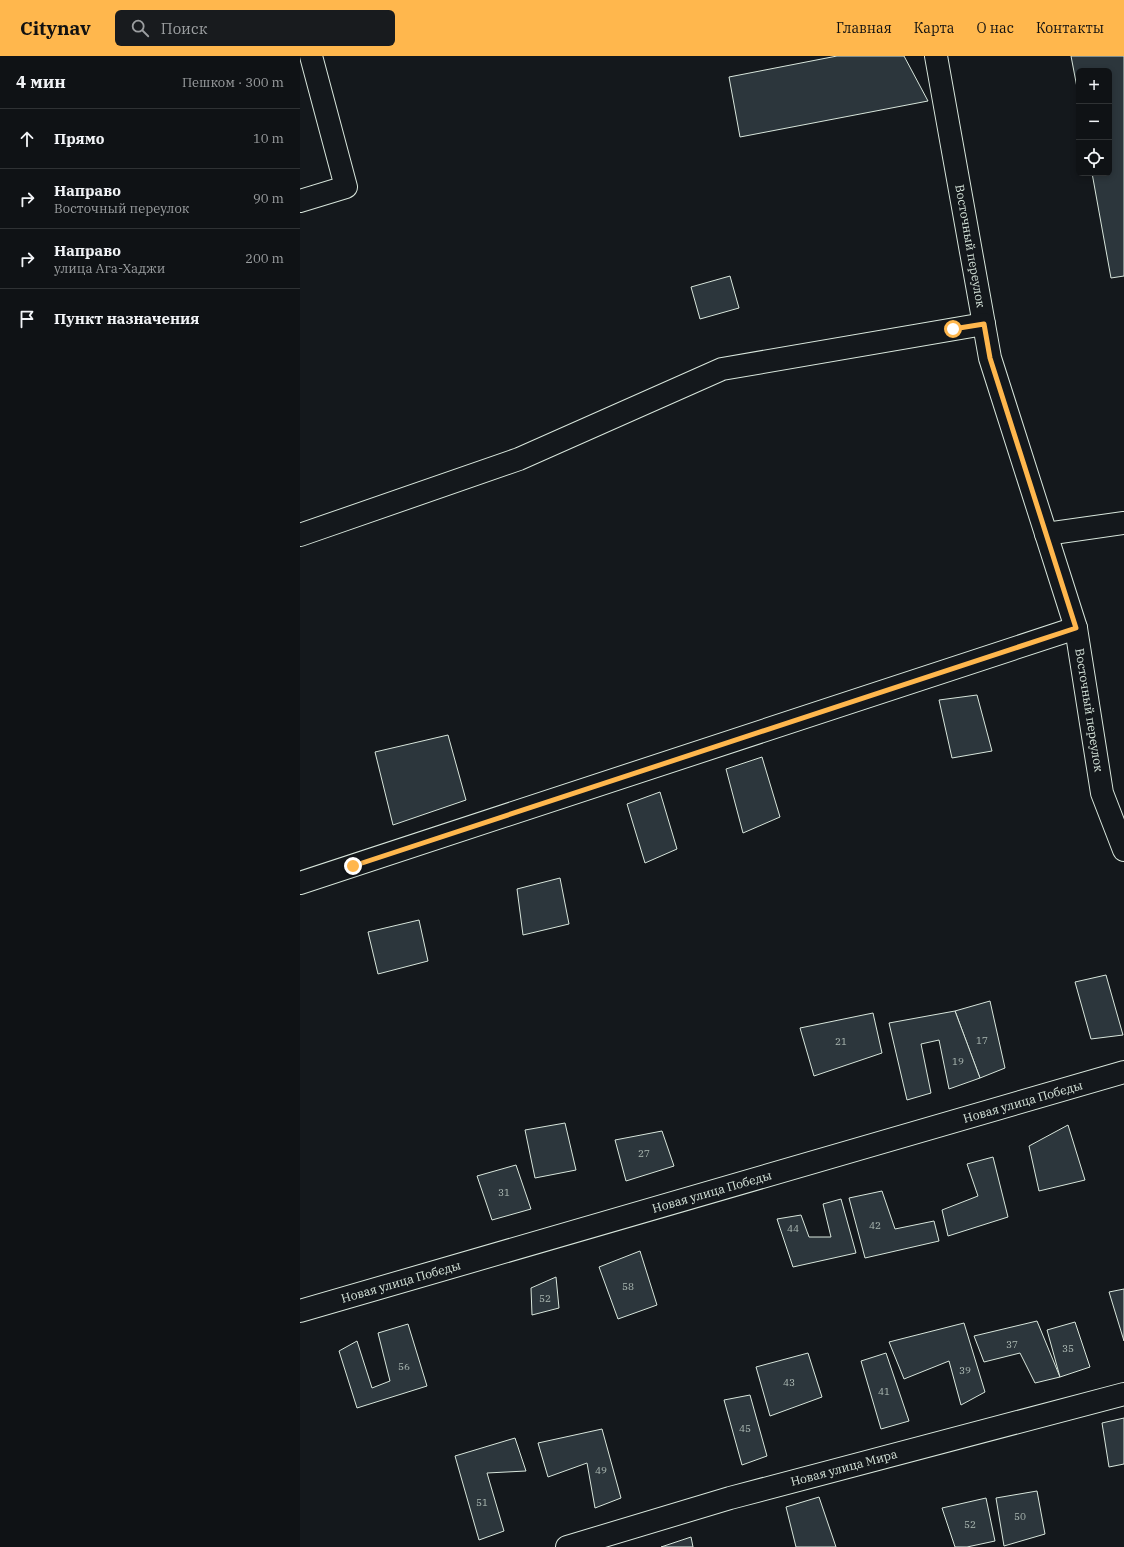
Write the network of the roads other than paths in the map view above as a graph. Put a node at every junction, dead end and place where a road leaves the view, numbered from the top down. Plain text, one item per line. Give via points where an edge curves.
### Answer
1 (311, 56) edge
2 (936, 56) edge
3 (300, 201) edge
4 (984, 324) junction
5 (1124, 523) edge
6 (1046, 534) junction
7 (300, 535) edge
8 (1076, 628) junction
9 (1124, 850) edge
10 (300, 883) edge
11 (1124, 1072) edge
12 (300, 1311) edge
13 (1124, 1394) edge
14 (567, 1547) edge

1 - 3 street via 346,187
2 - 4 street, Восточный переулок
4 - 6 street, Восточный переулок via 990,358
4 - 7 street via 722,369 518,459
5 - 6 street
6 - 8 street, Восточный переулок
8 - 9 street, Восточный переулок via 1102,793
8 - 10 street
11 - 12 street, Новая улица Победы
13 - 14 street, Новая улица Мира via 730,1498

